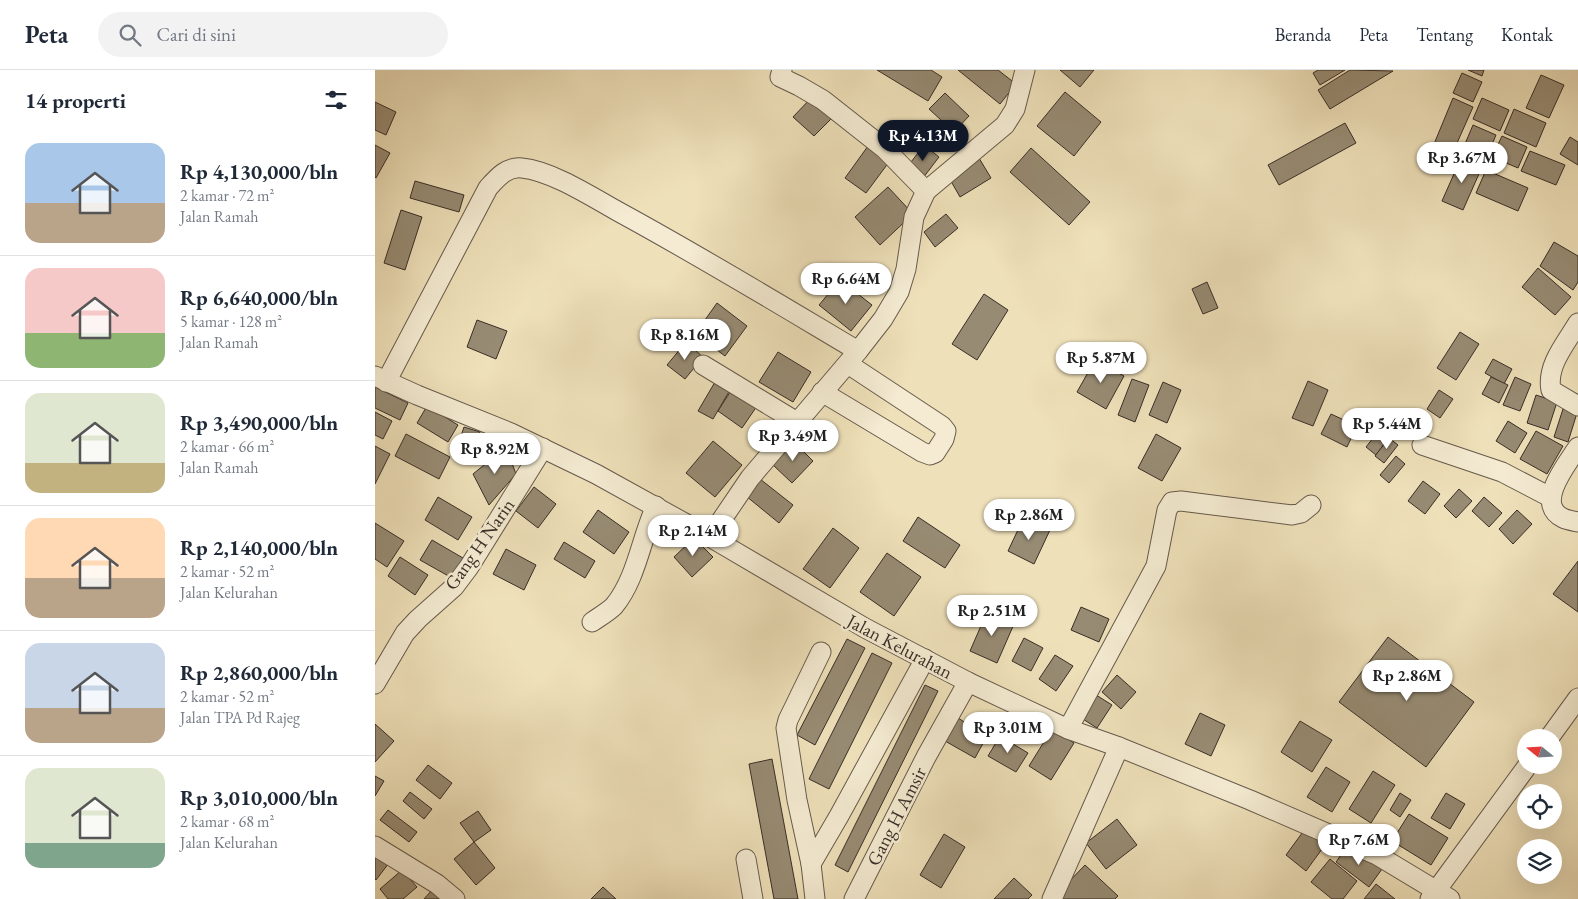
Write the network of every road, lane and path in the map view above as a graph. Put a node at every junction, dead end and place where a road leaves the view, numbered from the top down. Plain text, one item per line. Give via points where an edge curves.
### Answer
1 (1025, 70) edge
2 (776, 72) edge
3 (926, 191) junction
4 (1578, 323) edge
5 (853, 357) junction
6 (703, 365) dead end
7 (381, 379) edge
8 (823, 392) junction
9 (1578, 406) edge
10 (797, 422) junction
11 (1422, 445) dead end
12 (1578, 447) edge
13 (543, 448) junction
14 (1550, 497) junction
15 (1311, 504) dead end
16 (655, 506) junction
17 (1578, 522) edge
18 (710, 537) junction
19 (592, 622) dead end
20 (821, 652) dead end
21 (925, 659) junction
22 (968, 682) junction
23 (375, 684) edge
24 (1578, 698) edge
25 (1068, 729) junction
26 (1556, 729) edge
27 (1119, 747) junction
28 (1522, 774) edge
29 (375, 846) edge
30 (746, 859) dead end
31 (811, 864) junction
32 (1438, 896) edge
33 (455, 899) edge
34 (753, 899) edge
35 (815, 899) edge
36 (854, 899) edge
37 (1052, 899) edge

1 - 3 street via 1015,110 1005,124
2 - 3 street via 831,106 885,149
3 - 5 street via 914,217 899,292 883,319
4 - 9 street via 1553,367 1549,381 1551,390
5 - 7 street via 688,249 569,185 521,167 503,172 488,188
5 - 8 street
5 - 8 street via 942,426 946,431 945,439 935,453 923,452
6 - 10 street
7 - 13 street, Jalan Kelurahan
8 - 10 street
10 - 18 street via 749,478
11 - 14 street via 1502,472
12 - 14 street
13 - 16 street, Jalan Kelurahan
13 - 23 street, Gang H Narin via 469,566 454,587 405,633
14 - 17 street via 1552,508 1561,517
15 - 25 street via 1301,513 1292,515 1172,502 1167,510 1156,566
16 - 18 street, Jalan Kelurahan
16 - 19 street via 629,584 612,608
18 - 21 street, Jalan Kelurahan via 840,614
20 - 31 street via 786,728
21 - 22 street, Jalan Kelurahan
21 - 31 street
22 - 25 street, Jalan Kelurahan
22 - 36 street, Gang H Amsir via 926,756
24 - 26 street
25 - 27 street, Jalan Kelurahan
27 - 32 street, Jalan Kelurahan via 1377,854
27 - 37 street
28 - 32 street
29 - 33 street via 437,884
30 - 34 street
31 - 35 street

